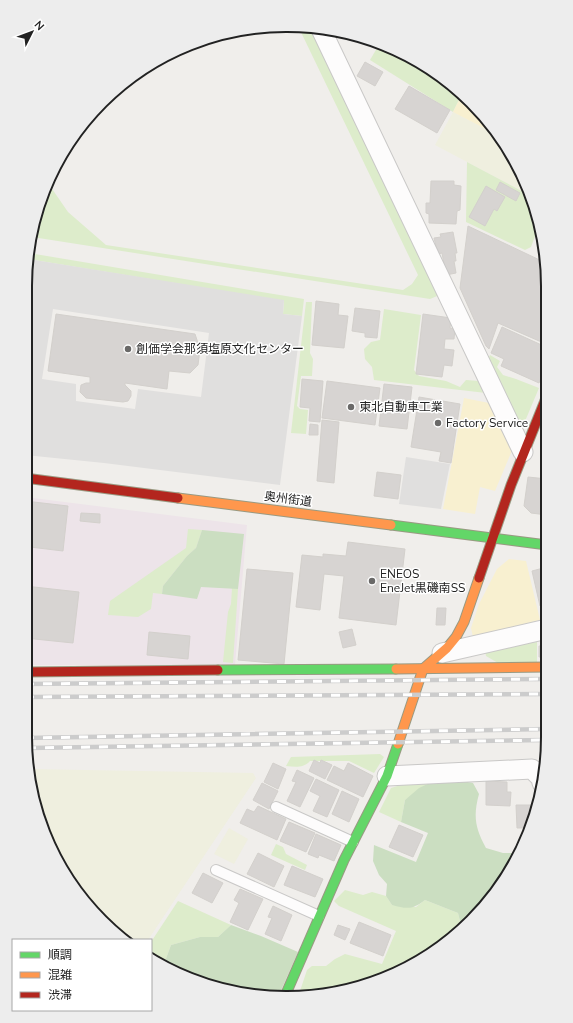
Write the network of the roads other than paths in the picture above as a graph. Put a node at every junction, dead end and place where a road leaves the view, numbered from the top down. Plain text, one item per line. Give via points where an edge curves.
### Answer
1 (324, 35) edge
2 (541, 424) edge
3 (523, 452) junction
4 (32, 479) edge
5 (492, 538) junction
6 (541, 544) edge
7 (541, 629) edge
8 (442, 653) junction
9 (541, 667) edge
10 (423, 669) junction
11 (32, 672) edge
12 (538, 775) edge
13 (387, 776) junction
14 (276, 807) dead end
15 (352, 842) junction
16 (216, 870) dead end
17 (319, 916) junction
18 (287, 991) edge

1 - 3 street
2 - 3 street
3 - 5 street
4 - 5 street, 奥州街道
5 - 6 street, 奥州街道
5 - 8 street via 460,631
7 - 8 street
8 - 10 street
9 - 10 street
10 - 11 street
10 - 13 street
12 - 13 street via 532,769
13 - 15 street
14 - 15 lane
15 - 17 street
16 - 17 lane
17 - 18 street

